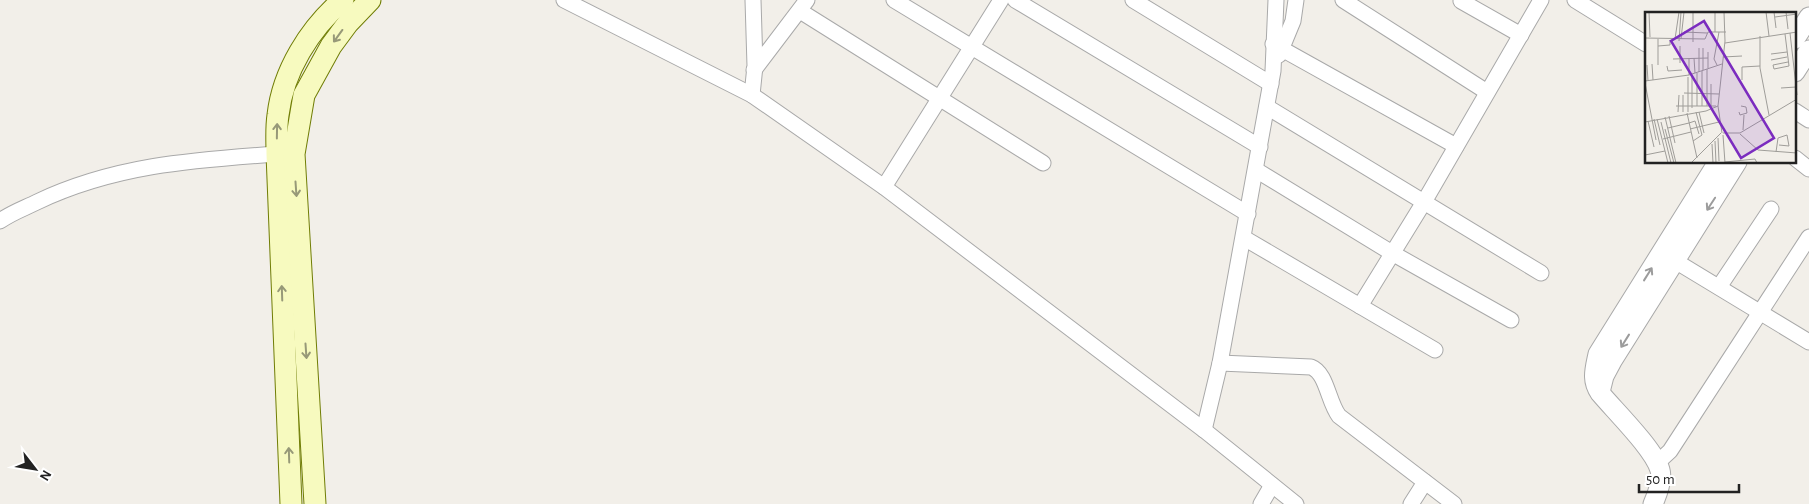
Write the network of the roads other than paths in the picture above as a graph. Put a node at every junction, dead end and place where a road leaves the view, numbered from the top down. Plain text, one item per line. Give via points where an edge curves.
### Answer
1 (344, 0) edge
2 (370, 0) edge
3 (564, 0) edge
4 (753, 0) edge
5 (894, 0) edge
6 (1001, 0) edge
7 (1015, 0) edge
8 (1133, 0) edge
9 (1296, 0) edge
10 (1343, 0) edge
11 (1541, 0) edge
12 (1575, 0) edge
13 (1461, 1) dead end
14 (1271, 2) edge
15 (804, 5) edge
16 (1809, 17) edge
17 (1521, 34) junction
18 (1796, 37) edge
19 (1645, 43) edge
20 (1278, 46) junction
21 (972, 47) junction
22 (754, 70) junction
23 (1272, 77) junction
24 (1488, 92) junction
25 (752, 94) junction
26 (940, 97) junction
27 (1267, 107) junction
28 (1796, 112) edge
29 (1809, 120) edge
30 (1456, 146) junction
31 (1260, 147) junction
32 (277, 154) junction
33 (1796, 159) edge
34 (1043, 163) dead end
35 (1717, 164) edge
36 (1736, 164) edge
37 (1809, 169) edge
38 (1256, 170) junction
39 (884, 187) junction
40 (1424, 202) junction
41 (1771, 209) dead end
42 (1248, 214) junction
43 (0, 221) edge
44 (1809, 237) edge
45 (1244, 238) junction
46 (1392, 253) junction
47 (1668, 256) junction
48 (1542, 273) dead end
49 (1719, 288) junction
50 (1360, 306) junction
51 (1760, 312) junction
52 (1511, 320) dead end
53 (1809, 342) edge
54 (1435, 350) dead end
55 (1220, 363) junction
56 (1204, 430) junction
57 (1657, 463) junction
58 (1425, 482) junction
59 (1272, 485) junction
60 (291, 504) edge
61 (315, 504) edge
62 (1261, 504) edge
63 (1296, 504) edge
64 (1411, 504) edge
65 (1454, 504) edge
66 (1652, 504) edge

32 -> 1 main road via 283,88 314,30
2 -> 61 main road via 331,46 304,95 294,154
3 - 25 street
4 - 22 street
5 - 21 street
6 - 21 street
7 - 31 street
8 - 23 street
9 - 20 street via 1293,21
10 - 24 street
11 - 17 street
12 - 19 street
13 - 17 street
14 - 20 street
15 - 22 street
15 - 26 street
16 - 18 street
17 - 24 street
20 - 23 street
20 - 30 street
21 - 26 street
21 - 42 street
22 - 25 street
23 - 27 street
24 - 30 street
25 - 39 street
26 - 34 street
26 - 39 street
27 - 31 street
27 - 40 street
28 - 29 street
30 - 40 street
31 - 38 street
32 - 43 street via 173,162 109,175 56,193
60 -> 32 main road
33 - 37 street
35 - 47 street
36 -> 47 street
38 - 42 street
38 - 46 street
39 - 56 street
40 - 46 street
40 - 48 street
41 - 49 street
42 - 45 street
44 - 51 street
45 - 50 street
45 - 55 street
46 - 50 street
46 - 52 street
47 - 49 street
47 - 57 street via 1598,354 1594,384
49 - 51 street
50 - 54 street
51 - 53 street
51 - 57 street via 1670,451
55 - 56 street
55 - 58 street via 1311,367 1317,370 1339,416
56 - 59 street
57 - 66 street via 1661,472
58 - 64 street
58 - 65 street
59 - 62 street
59 - 63 street

